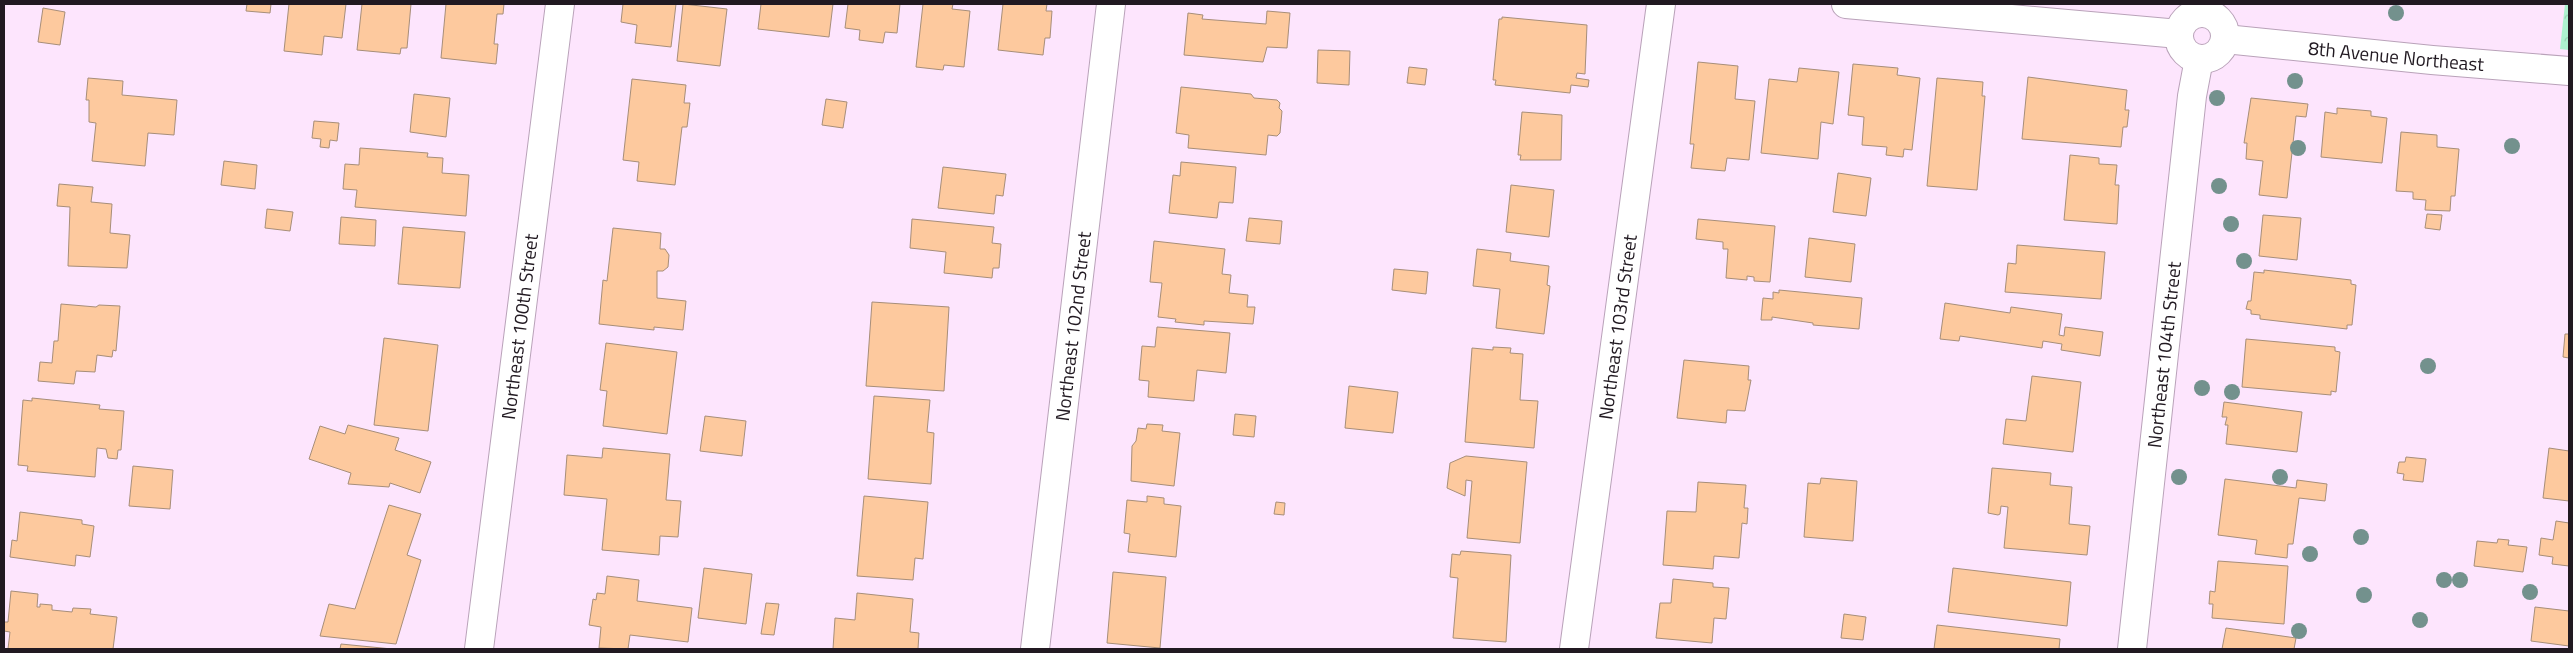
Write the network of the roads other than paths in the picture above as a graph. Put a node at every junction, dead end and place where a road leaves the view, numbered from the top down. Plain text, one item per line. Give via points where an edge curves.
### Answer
1 (560, 4) edge
2 (1111, 4) edge
3 (1661, 4) edge
4 (1846, 4) edge
5 (2205, 9) edge
6 (2179, 34) junction
7 (2224, 39) junction
8 (2199, 59) junction
9 (2569, 71) edge
10 (478, 649) edge
11 (1035, 649) edge
12 (1574, 649) edge
13 (2132, 649) edge

1 - 10 street, Northeast 100th Street
2 - 11 street, Northeast 102nd Street
3 - 12 street, Northeast 103rd Street
4 - 6 street
5 - 6 street via 2187,19
5 - 7 street via 2219,22
6 - 8 street via 2184,51
7 - 8 street via 2216,54
7 - 9 street, 8th Avenue Northeast
8 - 13 street, Northeast 104th Street via 2192,96

